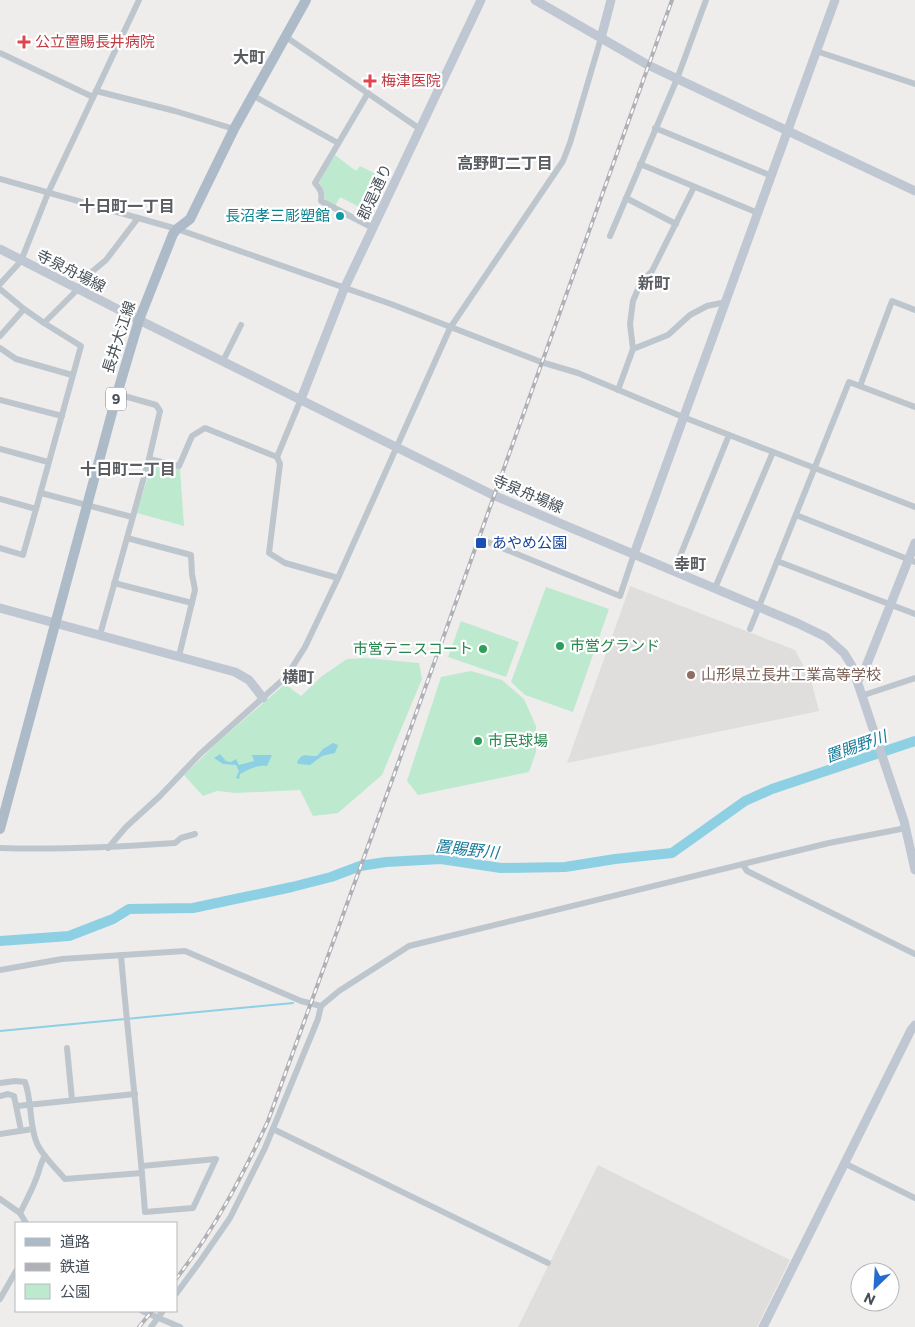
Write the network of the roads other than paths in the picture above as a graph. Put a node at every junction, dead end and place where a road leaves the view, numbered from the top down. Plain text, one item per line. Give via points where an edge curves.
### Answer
1 (139, 0) edge
2 (306, 0) edge
3 (481, 0) edge
4 (535, 0) edge
5 (611, 0) edge
6 (706, 0) edge
7 (835, 0) edge
8 (286, 37) junction
9 (601, 38) junction
10 (816, 51) junction
11 (0, 53) edge
12 (677, 79) junction
13 (915, 84) edge
14 (368, 92) junction
15 (94, 94) junction
16 (252, 95) junction
17 (655, 128) junction
18 (234, 129) junction
19 (420, 129) junction
20 (788, 130) junction
21 (338, 143) junction
22 (640, 164) junction
23 (772, 176) junction
24 (0, 179) edge
25 (694, 187) junction
26 (915, 191) edge
27 (48, 193) junction
28 (626, 198) junction
29 (758, 213) junction
30 (138, 218) junction
31 (676, 224) junction
32 (373, 228) junction
33 (177, 229) junction
34 (610, 236) dead end
35 (0, 249) edge
36 (21, 261) junction
37 (0, 284) edge
38 (0, 289) edge
39 (78, 289) junction
40 (344, 289) junction
41 (726, 302) junction
42 (24, 308) junction
43 (915, 310) edge
44 (138, 320) junction
45 (44, 323) junction
46 (241, 324) dead end
47 (450, 328) junction
48 (0, 336) edge
49 (0, 348) edge
50 (633, 349) junction
51 (223, 360) junction
52 (72, 375) junction
53 (860, 386) junction
54 (618, 390) junction
55 (117, 394) junction
56 (301, 399) junction
57 (0, 400) edge
58 (915, 408) edge
59 (62, 416) junction
60 (683, 417) junction
61 (729, 435) junction
62 (397, 447) junction
63 (0, 449) edge
64 (773, 452) junction
65 (277, 457) junction
66 (149, 459) junction
67 (48, 462) junction
68 (816, 468) junction
69 (41, 493) junction
70 (0, 499) edge
71 (87, 506) junction
72 (915, 507) edge
73 (36, 509) junction
74 (796, 515) junction
75 (132, 517) junction
76 (126, 538) junction
77 (485, 541) dead end
78 (915, 544) edge
79 (0, 548) edge
80 (634, 554) junction
81 (912, 561) edge
82 (777, 562) junction
83 (674, 571) junction
84 (338, 578) junction
85 (114, 583) junction
86 (715, 588) junction
87 (192, 603) junction
88 (891, 605) junction
89 (759, 606) junction
90 (0, 608) edge
91 (915, 614) edge
92 (56, 623) junction
93 (750, 629) dead end
94 (100, 635) junction
95 (179, 656) junction
96 (915, 678) edge
97 (857, 680) junction
98 (263, 698) junction
99 (862, 699) junction
100 (2, 809) edge
101 (908, 826) edge
102 (0, 830) edge
103 (195, 834) dead end
104 (0, 848) edge
105 (108, 848) junction
106 (743, 865) junction
107 (915, 870) edge
108 (915, 954) edge
109 (121, 955) junction
110 (0, 970) edge
111 (321, 1006) junction
112 (915, 1025) edge
113 (67, 1048) dead end
114 (0, 1083) edge
115 (135, 1094) junction
116 (0, 1096) edge
117 (72, 1100) junction
118 (31, 1104) junction
119 (17, 1106) junction
120 (33, 1129) junction
121 (273, 1129) junction
122 (20, 1130) junction
123 (0, 1134) edge
124 (45, 1156) junction
125 (844, 1162) junction
126 (142, 1166) junction
127 (142, 1174) junction
128 (915, 1198) edge
129 (0, 1199) edge
130 (20, 1213) junction
131 (25, 1222) edge
132 (548, 1263) dead end
133 (15, 1273) edge
134 (178, 1291) edge
135 (0, 1299) edge
136 (145, 1312) edge
137 (162, 1312) edge
138 (159, 1317) junction
139 (151, 1327) edge
140 (180, 1327) edge
141 (763, 1327) edge

1 - 15 street
2 - 8 main road, 長井大江線 / 9
3 - 19 street, 郡是通り
4 - 9 street
5 - 9 street
6 - 12 street
7 - 10 street
8 - 14 street
8 - 16 main road, 長井大江線 / 9
9 - 12 street
9 - 47 street via 562,161
10 - 13 street
10 - 20 street
11 - 15 street
12 - 17 street
12 - 20 street
14 - 19 street
14 - 21 street
15 - 18 street via 175,111
15 - 27 street
16 - 18 main road, 長井大江線 / 9
16 - 21 street
17 - 22 street
17 - 23 street
18 - 33 main road, 長井大江線 / 9 via 190,219
19 - 32 street, 郡是通り
20 - 23 street
20 - 26 street
21 - 32 street via 315,183 320,188 321,202
22 - 25 street
22 - 28 street
23 - 29 street
24 - 27 street
25 - 29 street
25 - 31 street
27 - 30 street
27 - 36 street
28 - 31 street
28 - 34 street
29 - 41 street
30 - 33 street
30 - 39 street via 106,260 88,275
31 - 50 street via 633,301 630,324
32 - 40 street, 郡是通り
33 - 40 street
33 - 44 main road, 長井大江線 / 9
35 - 36 street, 寺泉舟場線
36 - 37 street
36 - 39 street, 寺泉舟場線
38 - 42 street
39 - 44 street, 寺泉舟場線
39 - 45 street
40 - 47 street
40 - 56 street, 郡是通り
41 - 50 street via 707,306 690,315 668,334
41 - 60 street
42 - 45 street
42 - 48 street
43 - 53 street via 892,301
44 - 51 street, 寺泉舟場線
44 - 55 main road, 長井大江線 / 9
45 - 52 street via 80,346
46 - 51 street
47 - 54 street
47 - 62 street
49 - 52 street via 16,359
50 - 54 street
51 - 56 street, 寺泉舟場線
52 - 59 street
53 - 58 street
53 - 68 street via 849,382
54 - 60 street
55 - 66 street via 156,405 160,411
55 - 71 main road, 長井大江線 / 9
56 - 62 street, 寺泉舟場線
56 - 65 street
57 - 59 street
59 - 67 street
60 - 61 street
60 - 80 street
61 - 64 street
61 - 83 street
62 - 80 street, 寺泉舟場線 via 493,495
62 - 84 street
63 - 67 street
64 - 68 street
64 - 86 street
65 - 66 street via 205,428 192,436 178,466
65 - 84 street via 280,464 269,553 285,563
66 - 75 street
67 - 69 street
68 - 72 street
68 - 74 street
69 - 71 street
69 - 73 street
70 - 73 street
71 - 75 street
71 - 92 main road, 長井大江線 / 9
73 - 79 street via 23,554
74 - 81 street
74 - 82 street
75 - 76 street
76 - 85 street
76 - 87 street via 191,555 195,590
77 - 80 street via 620,596
78 - 81 street
80 - 83 street, 寺泉舟場線
81 - 88 street
82 - 88 street
82 - 89 street
83 - 86 street, 寺泉舟場線
84 - 98 street via 286,677
85 - 87 street
85 - 94 street
86 - 89 street, 寺泉舟場線
87 - 95 street
88 - 91 street
88 - 97 street via 863,674
89 - 93 street
89 - 97 street, 寺泉舟場線 via 826,637 844,653
90 - 92 street
92 - 94 street
92 - 100 main road, 長井大江線 / 9
94 - 95 street
95 - 98 street via 236,672 249,680
96 - 99 street
97 - 99 street, 寺泉舟場線
98 - 105 street via 200,754
99 - 101 street, 寺泉舟場線
100 - 102 main road, 長井大江線 / 9
101 - 106 street
101 - 107 street, 寺泉舟場線
103 - 105 street via 175,843
104 - 105 street
106 - 108 street via 747,871
106 - 111 street via 409,946
109 - 110 street
109 - 111 street via 185,951 301,1001
109 - 115 street
111 - 121 street
112 - 125 street
113 - 117 street
114 - 118 street via 25,1082
115 - 117 street
115 - 126 street
116 - 119 street via 14,1096
117 - 118 street
118 - 119 street
118 - 120 street
119 - 122 street
120 - 122 street
120 - 124 street
121 - 132 street
121 - 134 street via 230,1218
122 - 123 street
124 - 127 street via 65,1179
124 - 130 street
125 - 128 street
125 - 141 street
126 - 127 street
126 - 127 street via 216,1159 193,1208 145,1212
129 - 130 street
130 - 131 street
133 - 135 street
136 - 138 street
137 - 138 street
138 - 139 street
138 - 140 street

